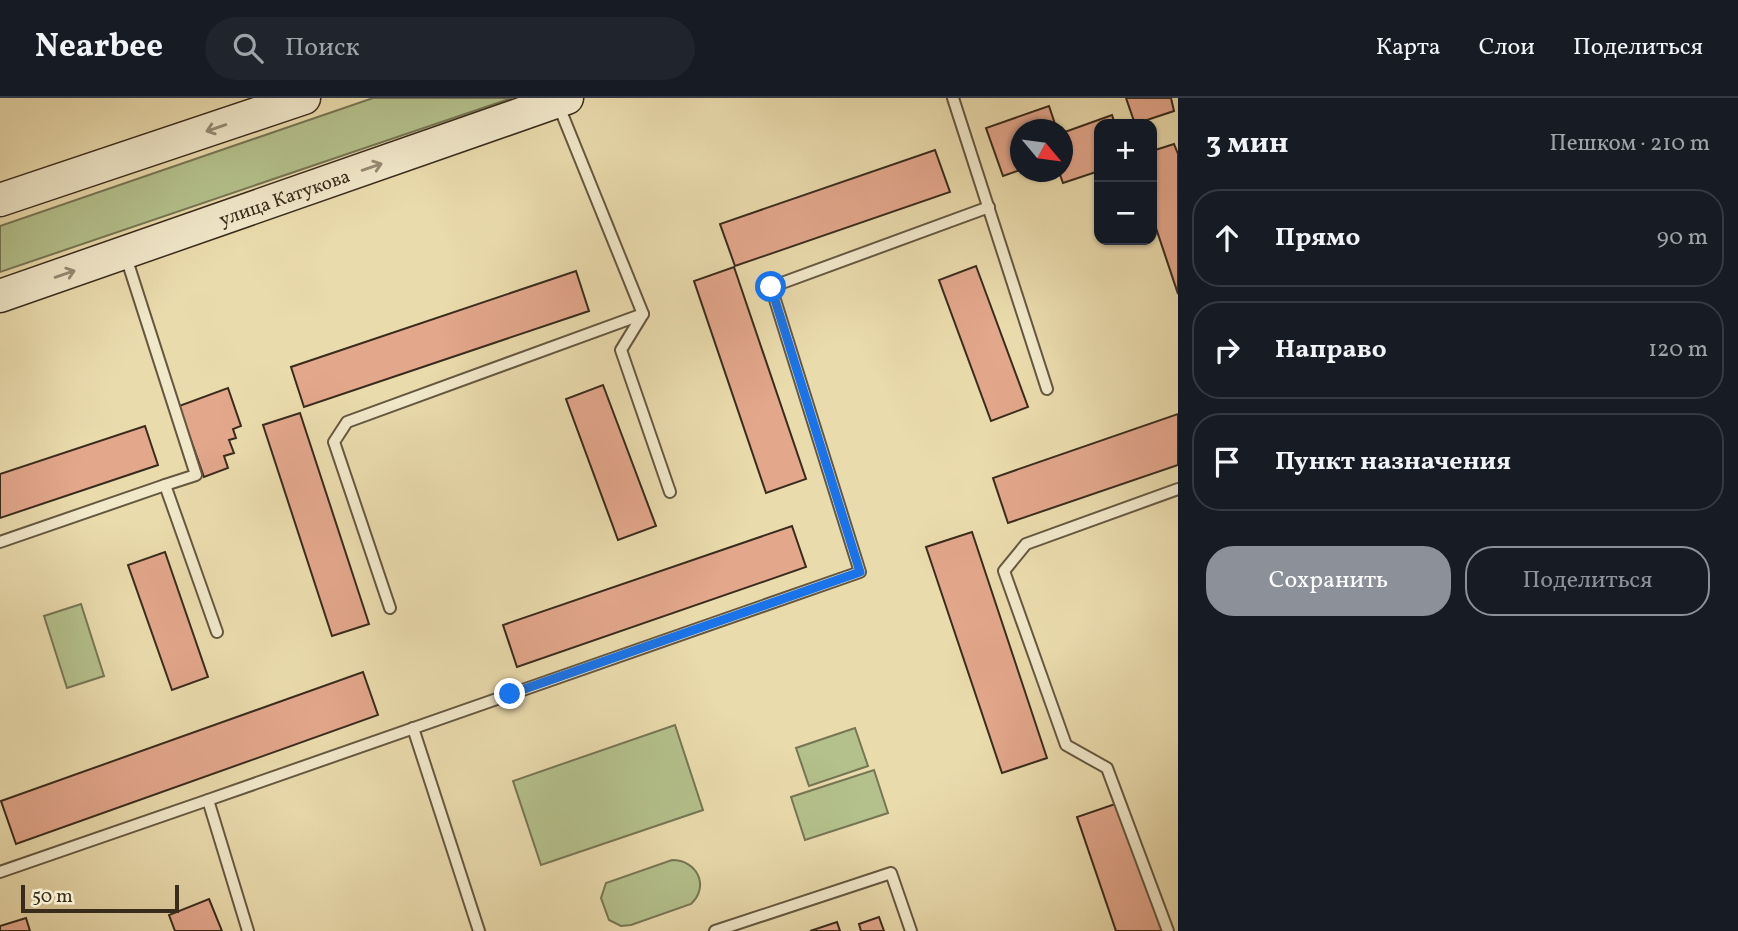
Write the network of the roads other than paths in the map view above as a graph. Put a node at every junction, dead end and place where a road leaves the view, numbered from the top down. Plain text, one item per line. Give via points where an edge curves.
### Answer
1 (303, 98) edge
2 (953, 98) edge
3 (562, 100) edge
4 (0, 200) edge
5 (989, 207) junction
6 (125, 254) junction
7 (0, 296) edge
8 (643, 314) junction
9 (1047, 389) dead end
10 (166, 485) junction
11 (1178, 489) edge
12 (670, 492) dead end
13 (0, 542) edge
14 (390, 608) dead end
15 (217, 632) dead end
16 (413, 728) junction
17 (208, 800) junction
18 (0, 872) edge
19 (248, 931) edge
20 (479, 931) edge
21 (715, 931) edge
22 (911, 931) edge
23 (1168, 931) edge

1 -> 4 main road
2 - 5 lane
6 -> 3 main road, улица Катукова
3 - 8 lane
5 - 9 lane
5 - 16 lane via 771,287 860,572
7 -> 6 main road, улица Катукова
6 - 10 lane via 197,475
8 - 12 lane via 621,350
8 - 14 lane via 347,422 334,442
10 - 13 lane
10 - 15 lane
11 - 23 lane via 1026,544 1004,571 1066,745 1107,768
16 - 17 lane
16 - 20 lane
17 - 18 lane
17 - 19 lane
21 - 22 lane via 891,873

